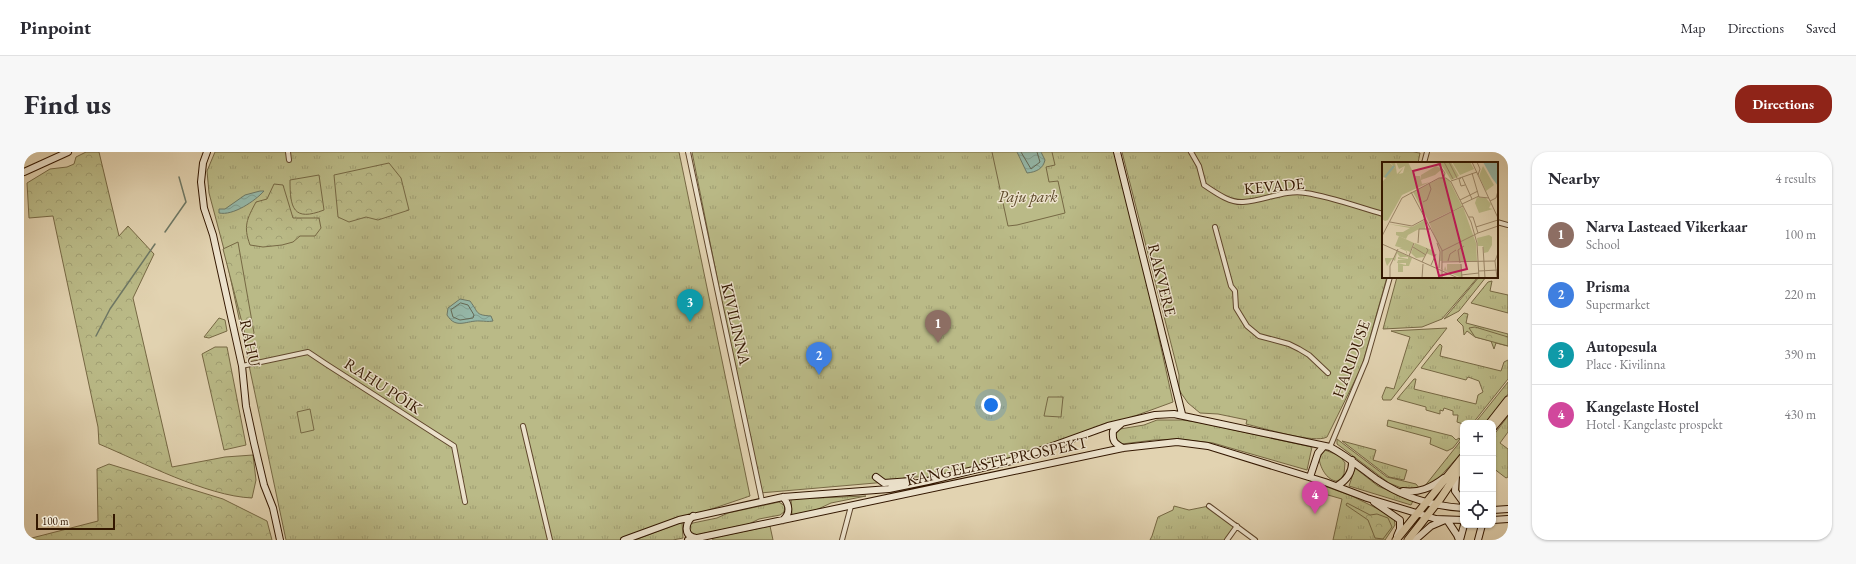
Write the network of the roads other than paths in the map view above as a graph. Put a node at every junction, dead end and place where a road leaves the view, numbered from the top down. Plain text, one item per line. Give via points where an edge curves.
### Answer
1 (68, 152) edge
2 (204, 152) edge
3 (207, 152) edge
4 (288, 152) edge
5 (688, 152) edge
6 (1117, 152) edge
7 (1191, 152) edge
8 (1427, 152) edge
9 (289, 160) dead end
10 (204, 161) junction
11 (1424, 162) edge
12 (24, 172) edge
13 (1382, 214) edge
14 (1498, 222) edge
15 (1508, 225) edge
16 (1215, 227) dead end
17 (1390, 278) edge
18 (242, 366) junction
19 (1328, 373) dead end
20 (1508, 400) edge
21 (1508, 409) edge
22 (1182, 414) junction
23 (1492, 420) edge
24 (1122, 423) junction
25 (1496, 424) edge
26 (523, 426) dead end
27 (1327, 447) junction
28 (1122, 448) junction
29 (1352, 460) junction
30 (1460, 462) edge
31 (1460, 467) edge
32 (1453, 473) junction
33 (876, 477) dead end
34 (1310, 477) junction
35 (928, 481) junction
36 (1337, 486) junction
37 (877, 490) junction
38 (1395, 490) junction
39 (783, 496) junction
40 (1368, 498) junction
41 (1460, 498) edge
42 (876, 500) junction
43 (762, 501) junction
44 (465, 502) dead end
45 (1425, 503) junction
46 (851, 506) junction
47 (1209, 506) dead end
48 (1435, 506) junction
49 (1460, 508) edge
50 (1508, 509) edge
51 (1496, 510) edge
52 (1418, 512) junction
53 (693, 516) junction
54 (1427, 516) junction
55 (1508, 519) edge
56 (782, 520) junction
57 (1446, 520) junction
58 (1460, 520) edge
59 (1496, 520) edge
60 (1237, 526) junction
61 (1463, 528) edge
62 (1481, 528) edge
63 (696, 538) junction
64 (708, 538) edge
65 (280, 540) edge
66 (550, 540) edge
67 (624, 540) edge
68 (688, 540) edge
69 (842, 540) edge
70 (1227, 540) edge
71 (1255, 540) edge
72 (1395, 540) edge
73 (1408, 540) edge
74 (1415, 540) edge
75 (1459, 540) edge
76 (1478, 540) edge

1 - 12 main road
2 - 10 main road
3 - 10 main road, RAHU
4 - 9 street
5 - 43 street, KIVILINNA
6 - 22 main road, RAKVERE
7 - 13 street, KEVADE via 1199,166 1204,185 1233,200 1242,202 1277,194 1305,192
8 - 11 street
10 - 18 main road, RAHU via 201,182 204,208
14 - 15 street
16 - 19 street via 1231,286 1235,291 1236,308 1247,326 1259,336 1299,349
17 - 27 street, HARIDUSE via 1366,361
18 - 44 street, RAHU PÕIK via 308,352 454,446
18 - 65 main road, RAHU via 249,418
20 - 23 highway
21 - 25 highway
22 - 24 main road, KANGELASTE PROSPEKT via 1155,415
22 - 27 main road, KANGELASTE PROSPEKT
24 - 28 main road via 1113,431 1112,439
24 - 35 main road, KANGELASTE PROSPEKT via 1011,462
26 - 66 street
27 - 29 main road, KANGELASTE PROSPEKT
27 - 34 main road via 1318,452
28 - 34 main road, KANGELASTE PROSPEKT via 1190,443 1208,446
28 - 42 main road, KANGELASTE PROSPEKT
29 - 36 main road via 1349,476
29 - 38 main road, KANGELASTE PROSPEKT
30 - 32 highway
31 - 32 highway
32 - 38 main road via 1429,488 1409,492
32 - 41 main road via 1455,491
32 - 45 highway
32 - 48 highway
33 - 35 main road via 884,483
34 - 36 main road, KANGELASTE PROSPEKT
35 - 37 main road, KANGELASTE PROSPEKT
36 - 40 main road, KANGELASTE PROSPEKT
37 - 39 main road, KANGELASTE PROSPEKT
37 - 42 main road
38 - 45 main road, KANGELASTE PROSPEKT
39 - 43 main road, KANGELASTE PROSPEKT
39 - 56 main road via 789,510
40 - 52 main road, KANGELASTE PROSPEKT
40 - 72 main road via 1400,520 1400,529
42 - 46 main road, KANGELASTE PROSPEKT
43 - 53 main road, KANGELASTE PROSPEKT
45 - 48 main road, KANGELASTE PROSPEKT
45 - 52 highway
46 - 56 main road, KANGELASTE PROSPEKT
46 - 69 street
47 - 60 street
48 - 49 main road, KANGELASTE PROSPEKT
48 - 54 highway
50 - 51 main road
52 - 54 main road, KANGELASTE PROSPEKT
52 - 72 highway
53 - 63 main road via 687,522 686,530 690,536
53 - 67 main road, KANGELASTE PROSPEKT
54 - 57 main road, KANGELASTE PROSPEKT
54 - 73 highway
55 - 59 main road
56 - 64 main road, KANGELASTE PROSPEKT
57 - 58 main road
57 - 74 main road via 1431,526
57 - 75 main road
60 - 70 street
60 - 71 street
61 - 75 main road
62 - 76 main road
63 - 64 main road, KANGELASTE PROSPEKT
63 - 68 main road, KANGELASTE PROSPEKT

